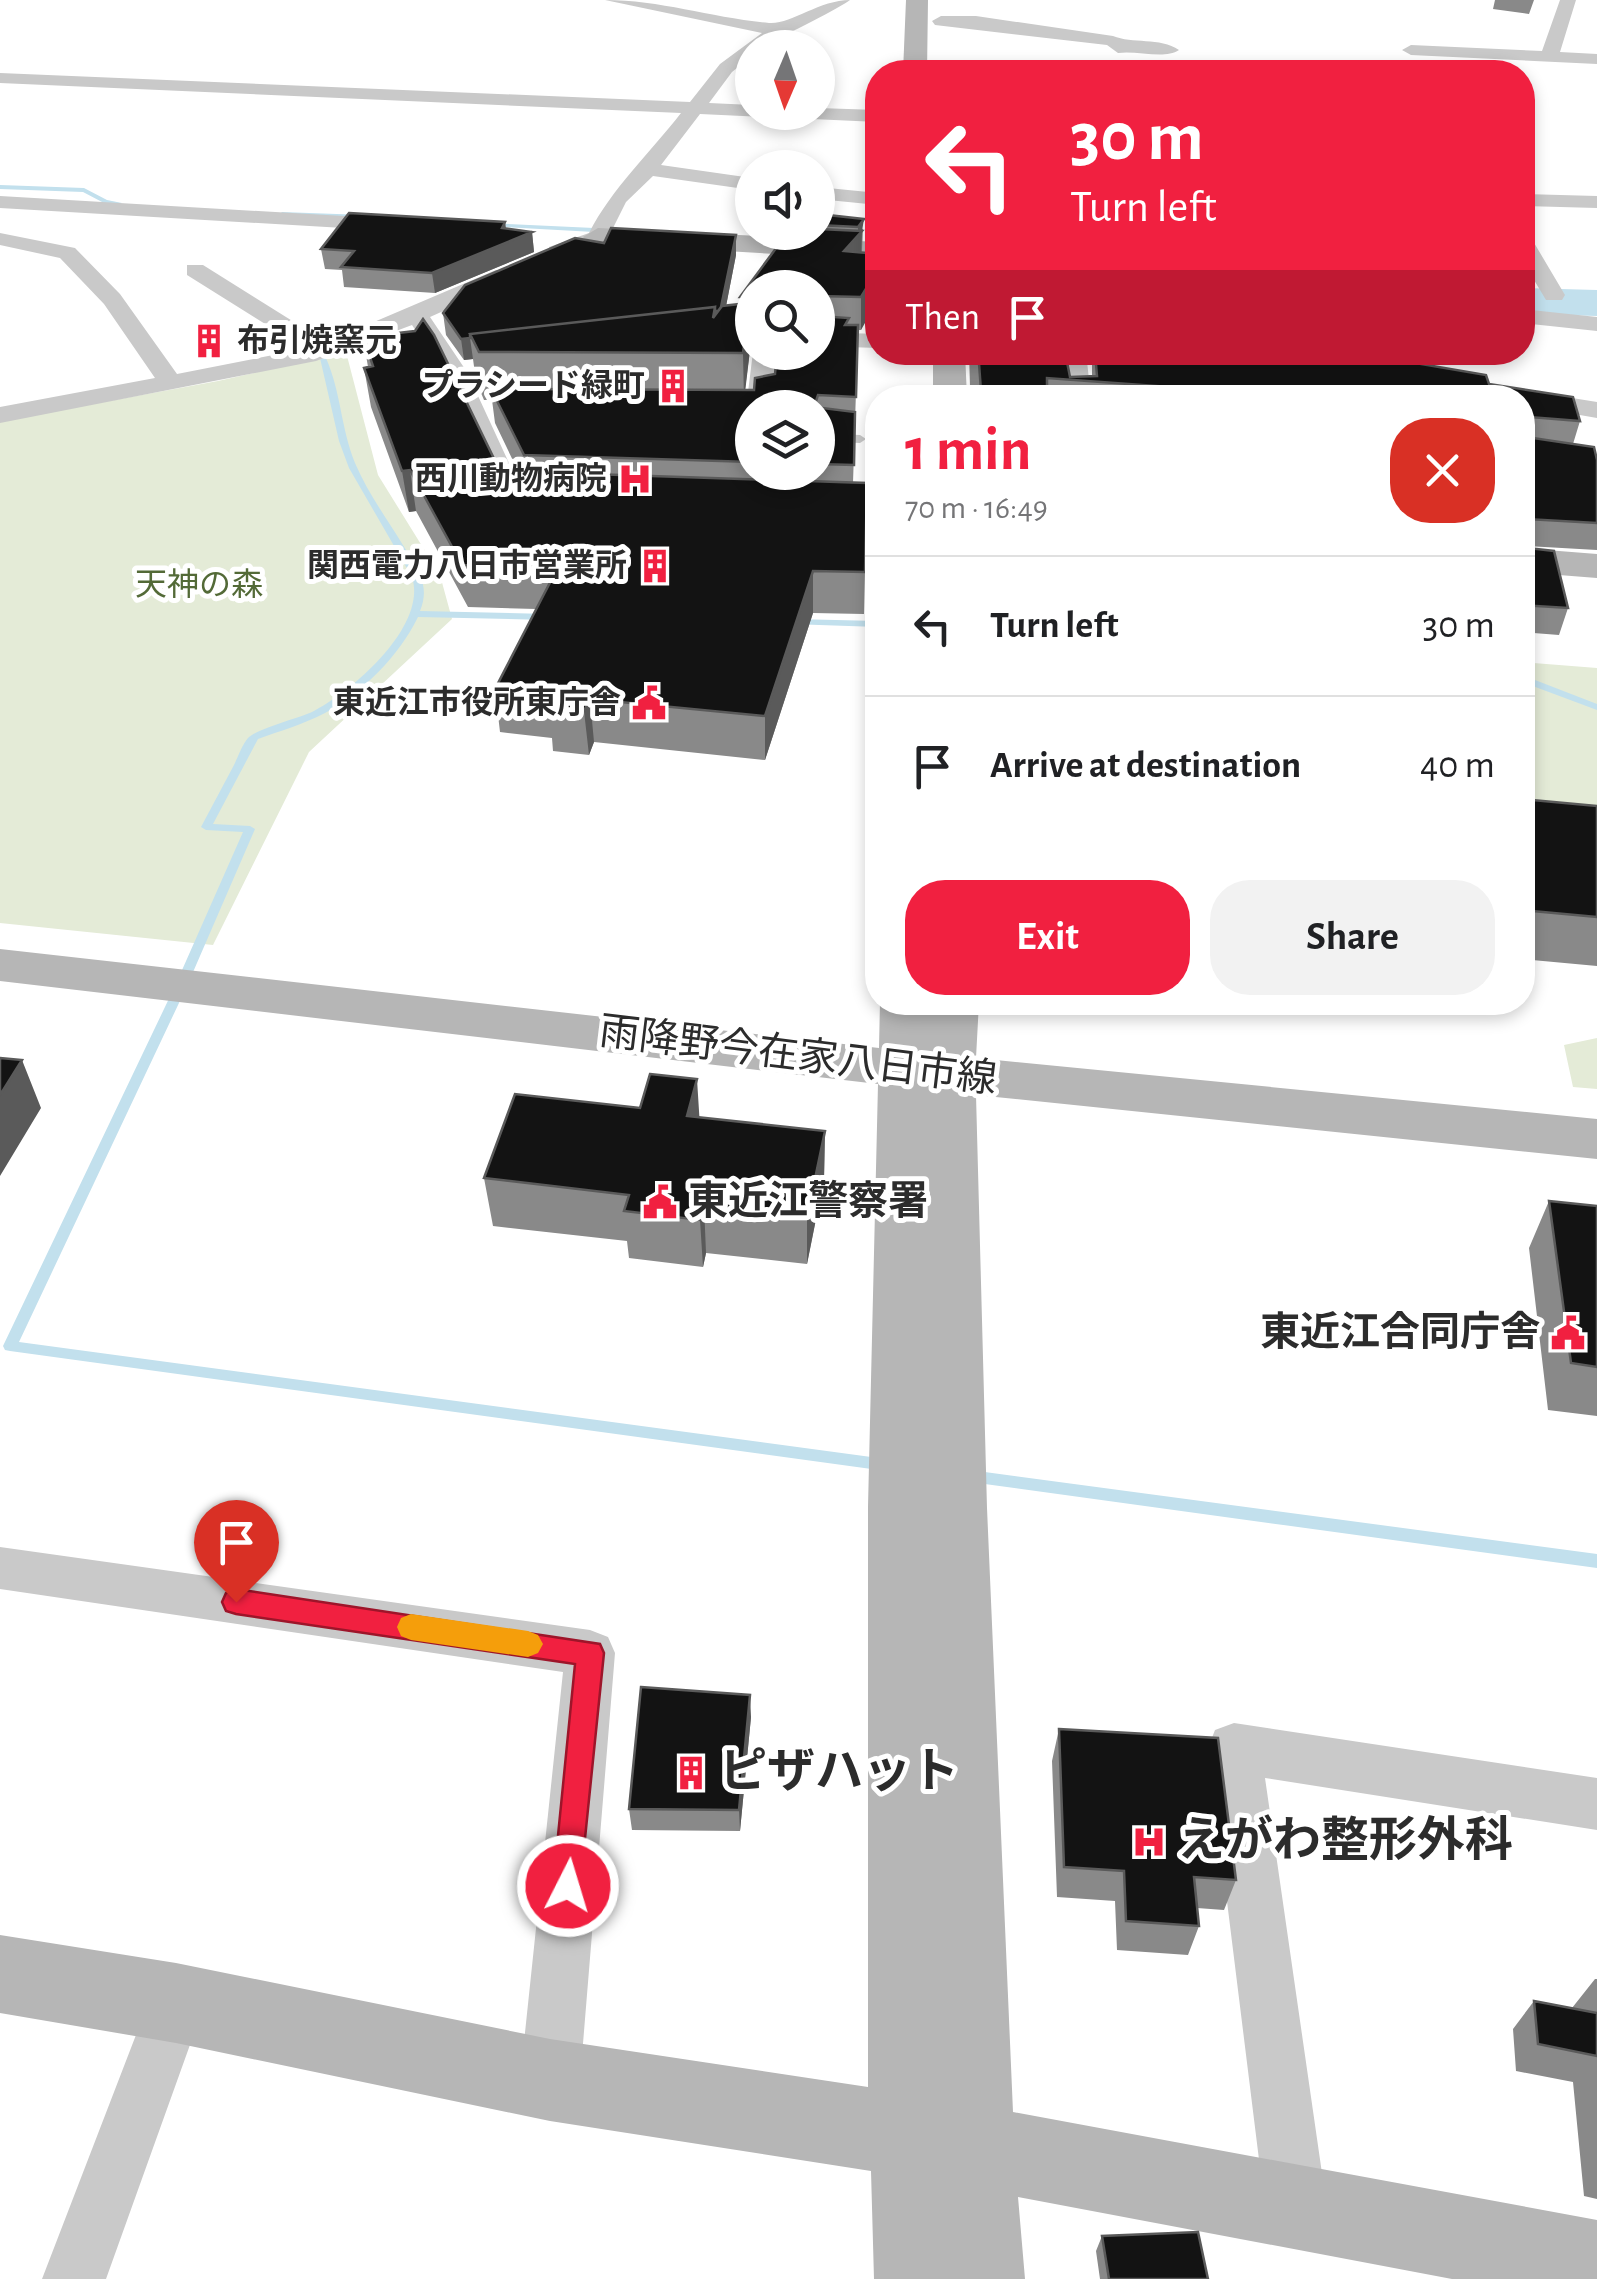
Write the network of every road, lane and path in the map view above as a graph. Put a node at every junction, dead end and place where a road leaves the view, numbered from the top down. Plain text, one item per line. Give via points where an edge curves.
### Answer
1 (613, 0) edge
2 (842, 0) edge
3 (916, 0) edge
4 (1568, 0) edge
5 (740, 7) dead end
6 (1033, 15) dead end
7 (714, 20) junction
8 (941, 20) edge
9 (1017, 27) junction
10 (776, 30) joint
11 (1170, 50) dead end
12 (1411, 50) dead end
13 (1549, 58) junction
14 (1597, 58) edge
15 (914, 60) edge
16 (735, 61) edge
17 (0, 78) edge
18 (694, 111) junction
19 (865, 116) edge
20 (648, 170) junction
21 (735, 182) edge
22 (835, 195) edge
23 (865, 198) edge
24 (1535, 200) edge
25 (0, 202) edge
26 (1597, 202) edge
27 (422, 226) edge
28 (540, 233) dead end
29 (598, 237) junction
30 (0, 239) edge
31 (865, 250) edge
32 (1535, 262) edge
33 (195, 270) dead end
34 (1554, 295) dead end
35 (416, 314) junction
36 (1535, 317) edge
37 (1597, 324) edge
38 (835, 340) edge
39 (865, 341) edge
40 (316, 354) junction
41 (172, 384) junction
42 (1535, 402) edge
43 (0, 415) edge
44 (1595, 417) edge
45 (835, 438) edge
46 (860, 438) dead end
47 (535, 503) edge
48 (787, 511) edge
49 (865, 513) edge
50 (1535, 561) edge
51 (1597, 566) edge
52 (0, 965) edge
53 (944, 1015) edge
54 (920, 1048) edge
55 (1597, 1139) edge
56 (0, 1568) edge
57 (1597, 1804) edge
58 (0, 1974) edge
59 (176, 2003) junction
60 (550, 2080) junction
61 (938, 2141) junction
62 (1296, 2208) junction
63 (1597, 2262) edge
64 (74, 2279) edge
65 (918, 2279) edge
66 (981, 2279) edge

1 - 7 street
2 - 10 street
3 - 15 street
4 - 13 street
5 - 7 street
6 - 9 street
7 - 10 street
8 - 9 street
9 - 11 street via 1113,42 1113,54
12 - 13 street
13 - 14 street
16 - 18 street
17 - 18 street
18 - 19 street
18 - 20 street
20 - 21 street
20 - 29 street via 617,198
22 - 23 street
24 - 26 street
25 - 27 street
28 - 29 street
29 - 31 street
29 - 35 street
30 - 41 street via 67,253 112,300
32 - 34 street
33 - 40 street via 294,332
35 - 40 street
35 - 47 street via 464,372 515,502
36 - 37 street
38 - 39 street
40 - 41 street
41 - 43 street
42 - 44 street
45 - 46 lane
48 - 49 street
50 - 51 street
52 - 54 street, 雨降野今在家八日市線
53 - 54 street
54 - 55 street, 雨降野今在家八日市線
54 - 61 street via 954,1508 972,2098
56 - 60 street via 590,1653
57 - 62 street via 1234,1748
58 - 59 street
59 - 60 street
59 - 64 street
60 - 61 street
61 - 62 street
61 - 65 street via 918,2216
61 - 66 street via 981,2229
62 - 63 street

